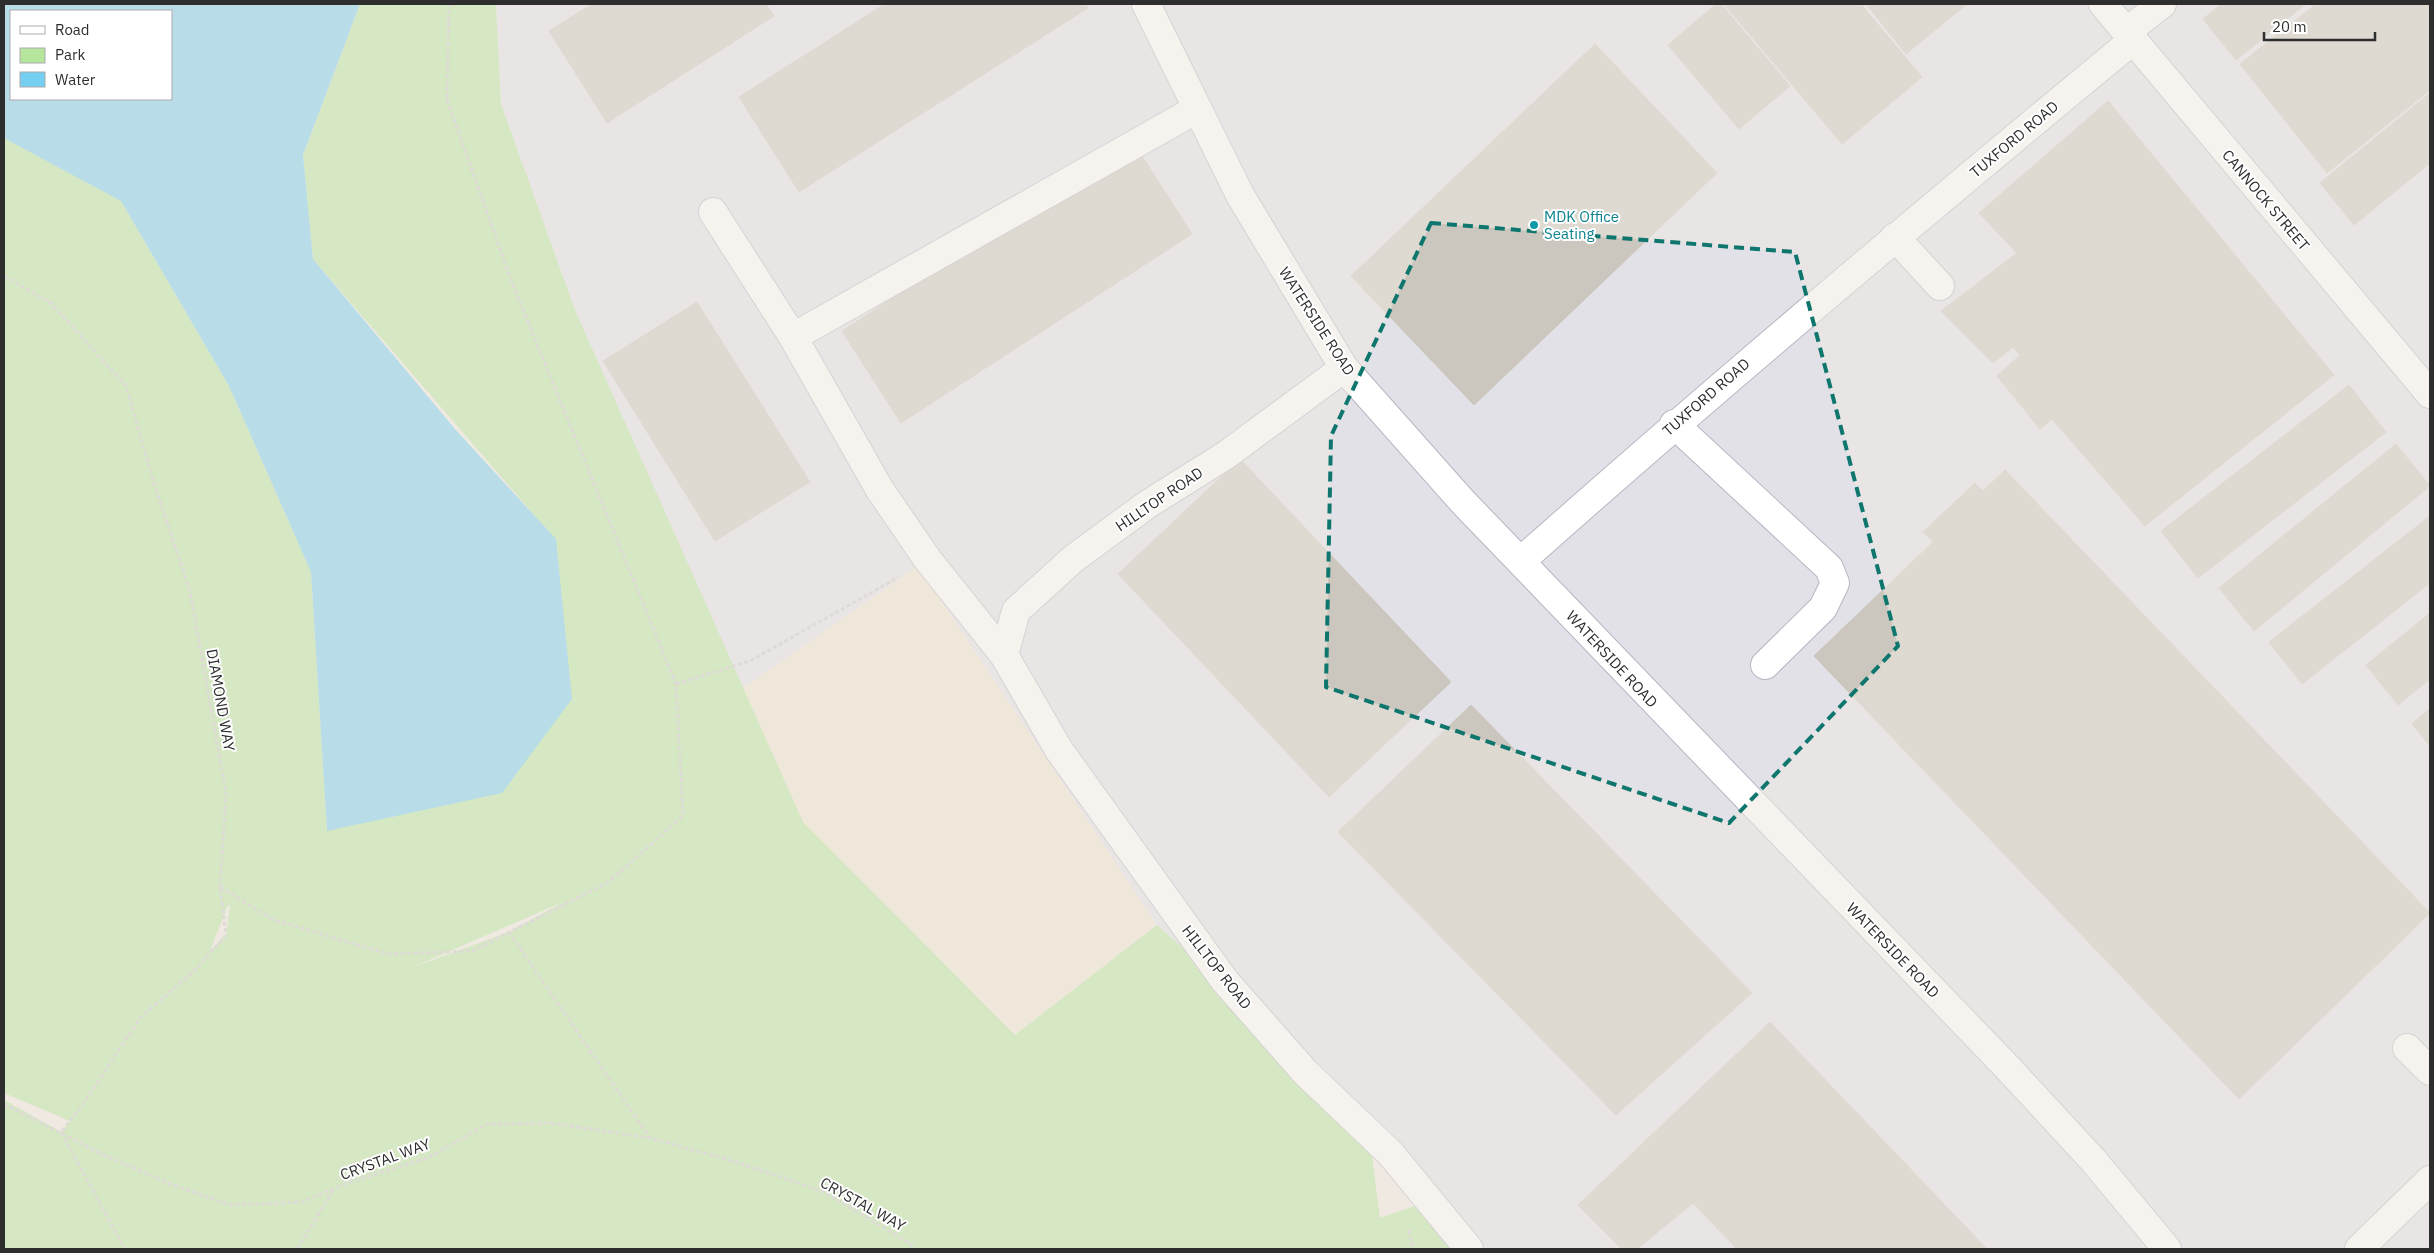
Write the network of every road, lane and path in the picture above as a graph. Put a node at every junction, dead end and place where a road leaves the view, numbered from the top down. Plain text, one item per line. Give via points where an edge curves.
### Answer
1 (449, 4) edge
2 (1146, 4) edge
3 (2103, 4) edge
4 (2162, 4) edge
5 (2129, 36) junction
6 (1197, 109) junction
7 (713, 212) dead end
8 (1895, 236) junction
9 (4, 276) edge
10 (1940, 286) dead end
11 (793, 337) junction
12 (1344, 368) junction
13 (2430, 394) edge
14 (1674, 424) junction
15 (928, 560) junction
16 (1521, 561) junction
17 (1004, 655) junction
18 (1765, 665) dead end
19 (676, 684) junction
20 (220, 887) junction
21 (509, 932) junction
22 (2407, 1048) dead end
23 (2430, 1071) edge
24 (4, 1104) edge
25 (61, 1132) junction
26 (650, 1138) junction
27 (2430, 1180) edge
28 (334, 1189) junction
29 (125, 1249) edge
30 (297, 1249) edge
31 (915, 1249) edge
32 (1469, 1249) edge
33 (2167, 1249) edge
34 (2359, 1249) edge

1 - 19 path via 447,100 514,288
2 - 6 street, WATERSIDE ROAD
3 - 5 street, CANNOCK STREET
4 - 5 street, TUXFORD ROAD
5 - 8 street, TUXFORD ROAD
5 - 13 street, CANNOCK STREET
6 - 11 street
6 - 12 street, WATERSIDE ROAD via 1240,195
7 - 11 street, HILLTOP ROAD
8 - 10 street
8 - 14 street, TUXFORD ROAD
9 - 20 path, DIAMOND WAY via 51,303 126,386 190,591 226,794
11 - 15 street, HILLTOP ROAD via 880,490
12 - 16 street, WATERSIDE ROAD via 1463,502
12 - 17 street, HILLTOP ROAD via 1226,455 1148,504 1073,558 1016,611
14 - 16 street, TUXFORD ROAD
14 - 18 street via 1829,568 1835,583 1822,608
15 - 17 street, HILLTOP ROAD
15 - 19 path via 750,661
16 - 33 street, WATERSIDE ROAD via 1634,683 2012,1073 2092,1160
17 - 32 street, HILLTOP ROAD via 1059,750 1225,981 1305,1072 1390,1154
19 - 21 path via 683,816 607,883
20 - 21 path via 274,920 389,954 472,951
20 - 25 path, DIAMOND WAY via 226,935 194,972 140,1018
21 - 26 path
22 - 23 street
24 - 25 path, CRYSTAL WAY
25 - 28 path, CRYSTAL WAY via 168,1183 230,1205 302,1202
25 - 29 path
26 - 28 path, CRYSTAL WAY via 551,1123 487,1124 428,1158
26 - 31 path, CRYSTAL WAY via 822,1191
27 - 34 street
28 - 30 path

